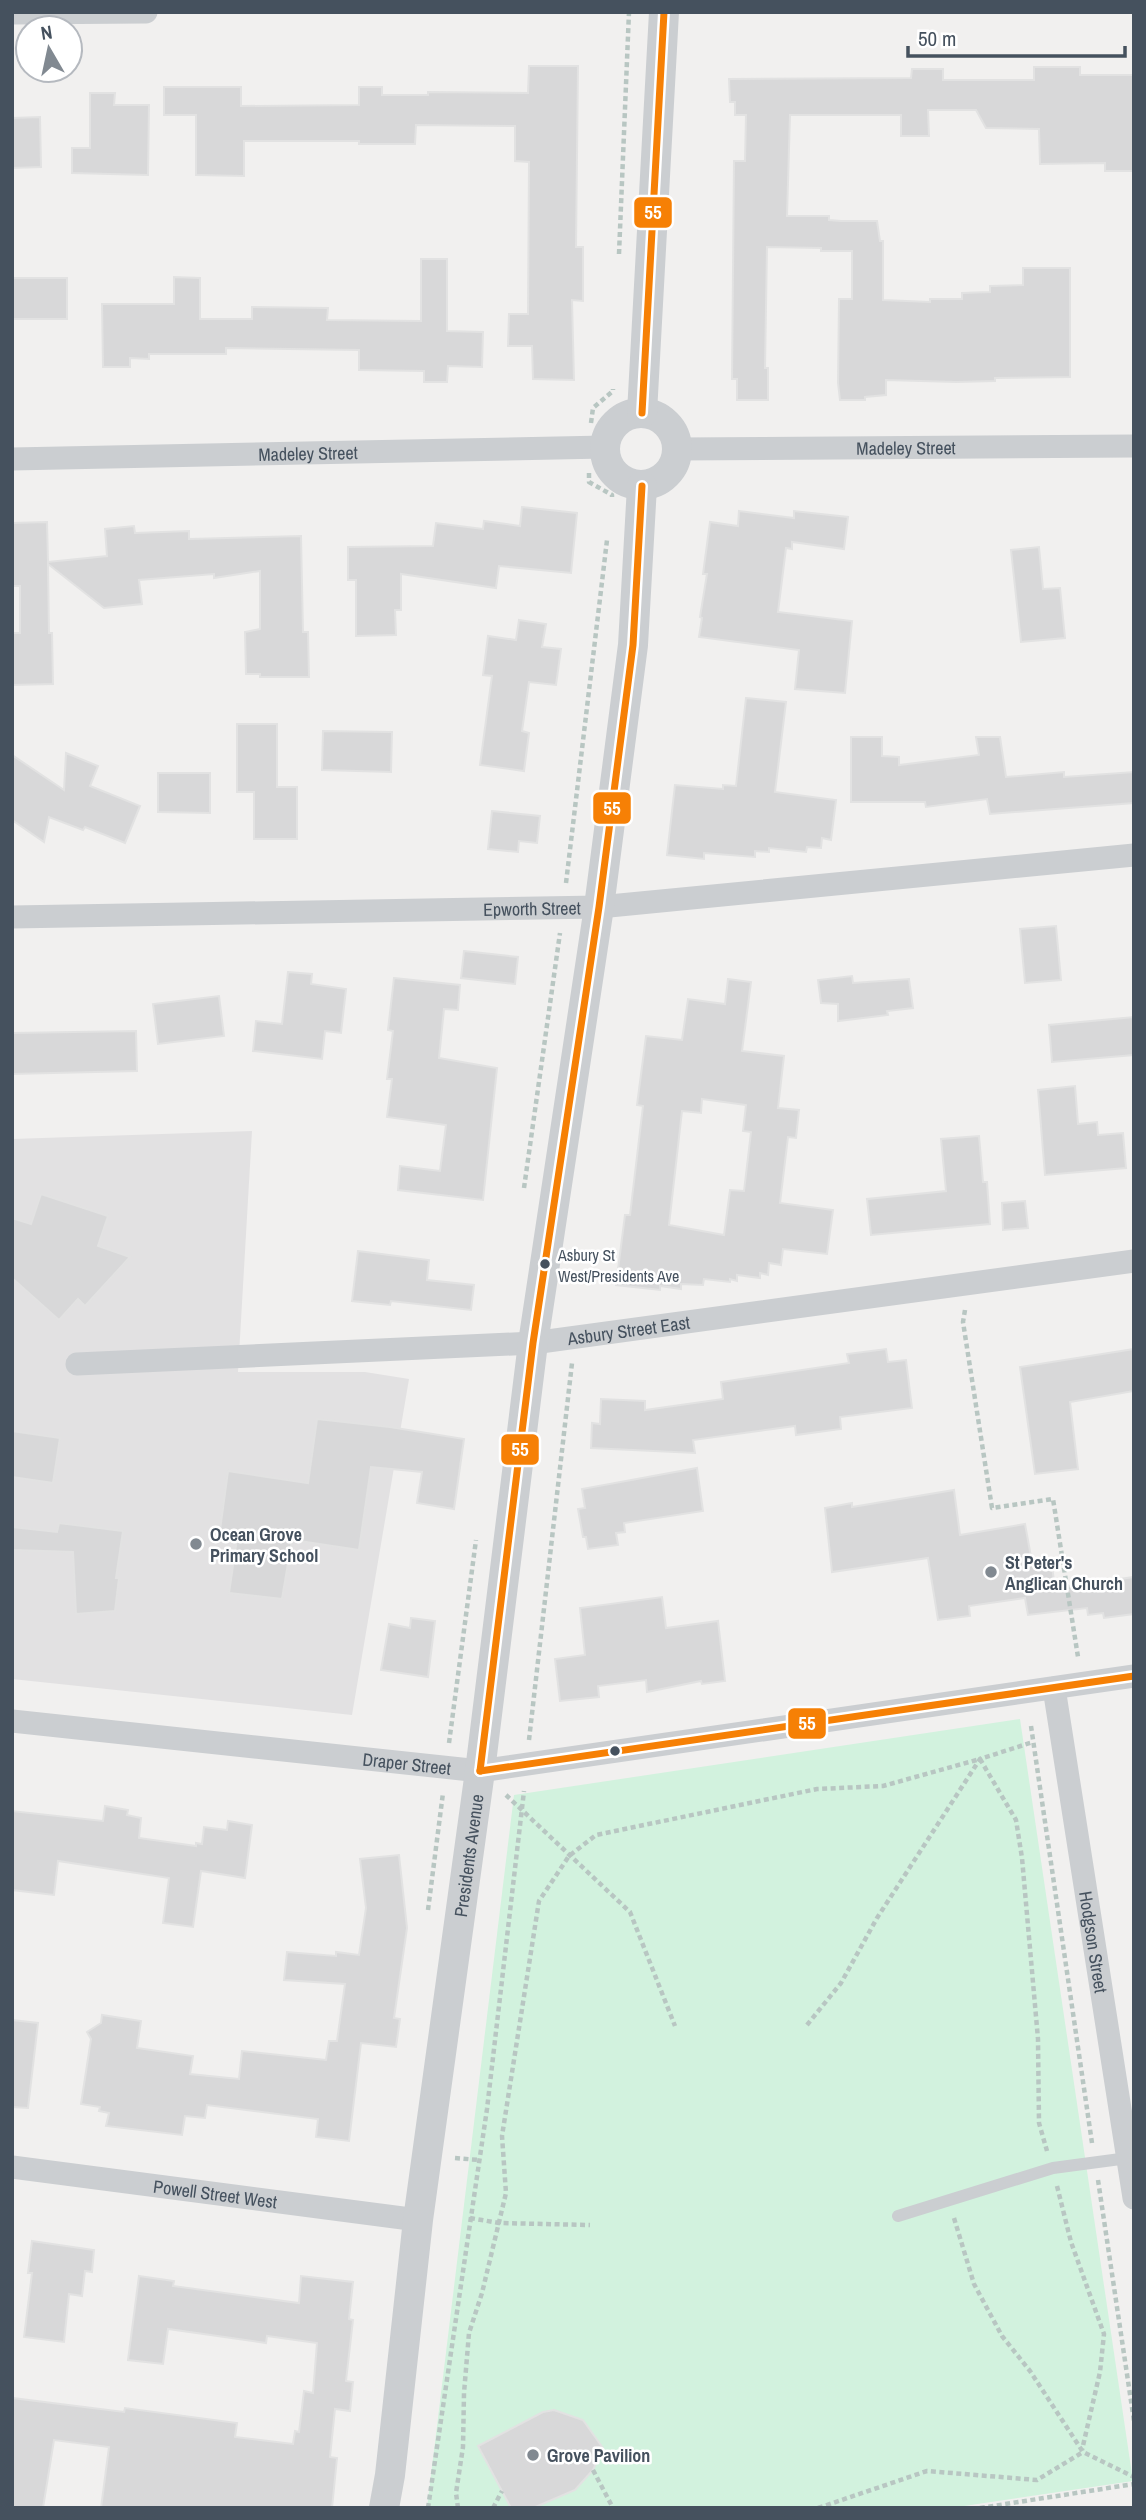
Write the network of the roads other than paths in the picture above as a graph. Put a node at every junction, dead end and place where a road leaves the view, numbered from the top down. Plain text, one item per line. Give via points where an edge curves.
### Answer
1 (146, 12) edge
2 (664, 12) edge
3 (12, 13) edge
4 (642, 413) junction
5 (1134, 446) edge
6 (597, 448) junction
7 (678, 449) junction
8 (12, 459) edge
9 (642, 486) junction
10 (1134, 855) edge
11 (599, 907) junction
12 (12, 917) edge
13 (1134, 1261) edge
14 (533, 1343) junction
15 (77, 1364) dead end
16 (1134, 1676) edge
17 (1054, 1688) junction
18 (12, 1721) edge
19 (480, 1771) junction
20 (1126, 2103) edge
21 (1128, 2158) junction
22 (12, 2167) edge
23 (1134, 2197) edge
24 (898, 2216) dead end
25 (418, 2220) junction
26 (386, 2508) edge

1 - 3 street
2 - 4 street
4 - 6 street via 616,423
4 - 7 street via 667,424
5 - 7 street, Madeley Street
6 - 8 street, Madeley Street
6 - 9 street via 615,475
7 - 9 street via 668,475
9 - 11 street, Presidents Avenue via 633,645
10 - 11 street, Epworth Street
11 - 12 street, Epworth Street
11 - 14 street, Presidents Avenue
13 - 14 street, Asbury Street East
14 - 15 street, Asbury Street East
14 - 19 street, Presidents Avenue
16 - 17 street, Draper Street
17 - 19 street, Draper Street
17 - 20 street, Hodgson Street
18 - 19 street, Draper Street
19 - 25 street, Presidents Avenue
20 - 21 street, Hodgson Street
21 - 23 street, Hodgson Street
21 - 24 lane via 1053,2168
22 - 25 street, Powell Street West
25 - 26 street, Presidents Avenue

